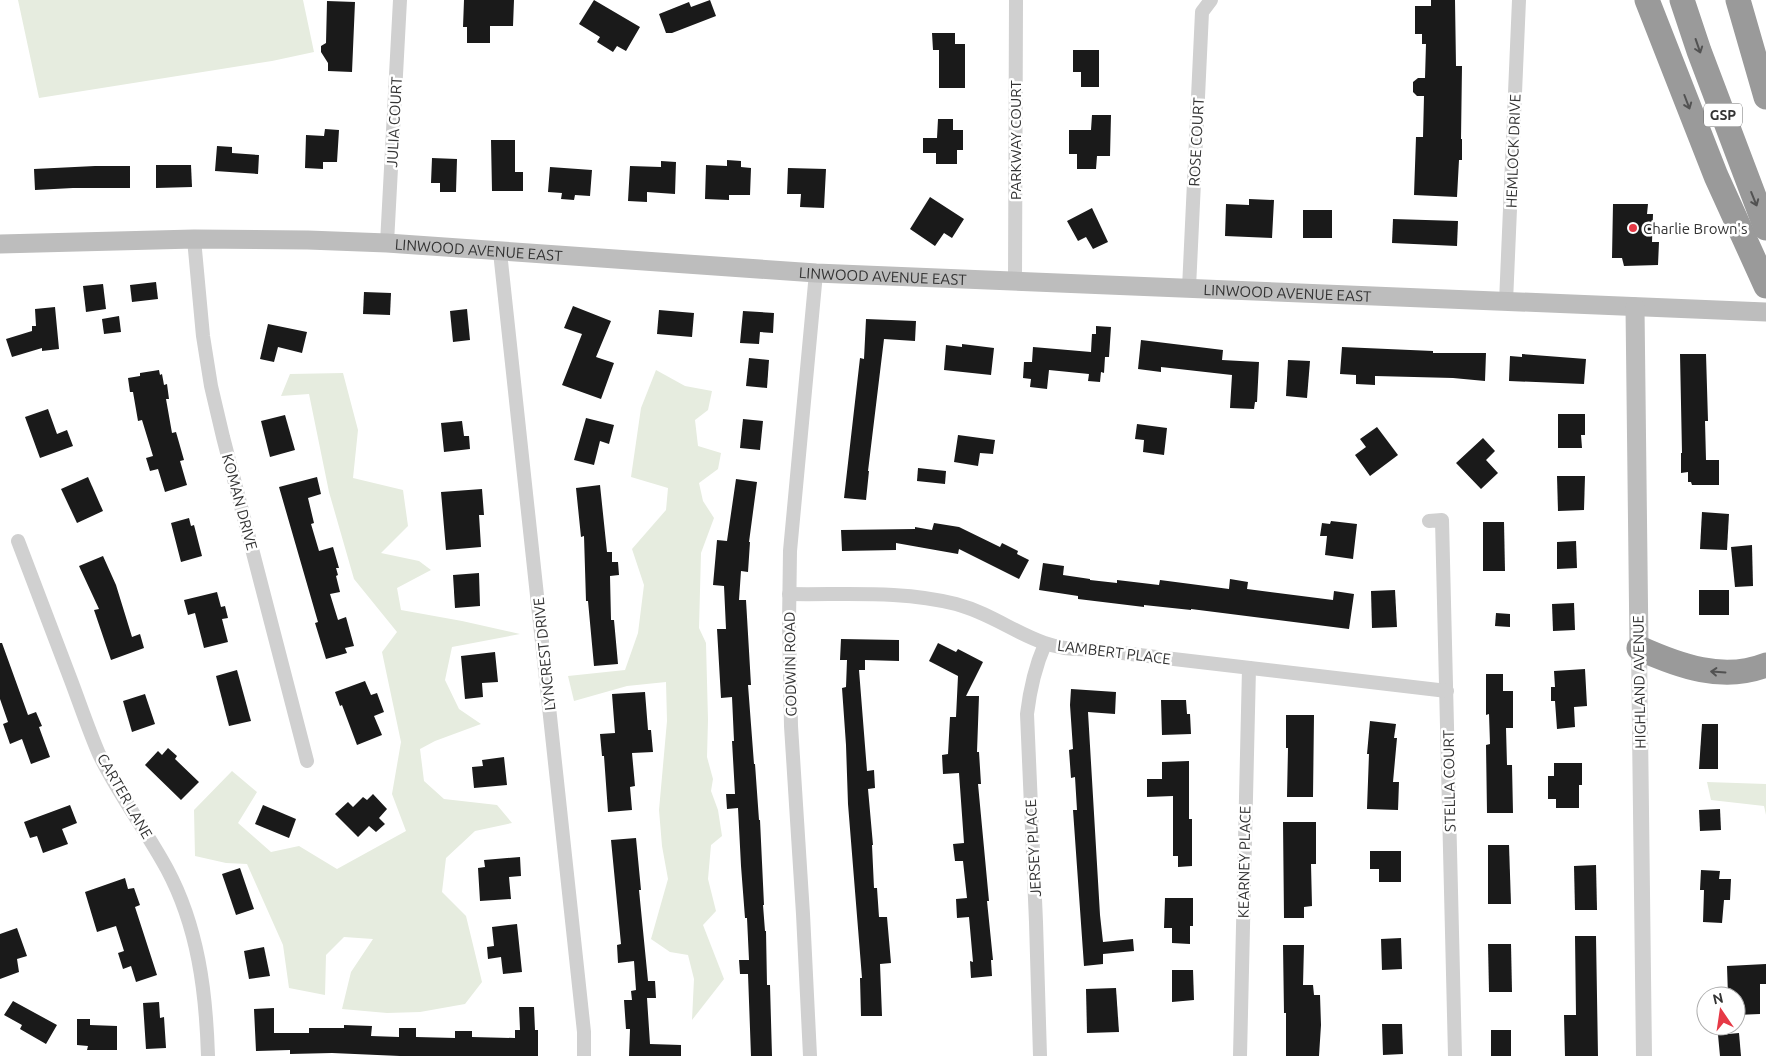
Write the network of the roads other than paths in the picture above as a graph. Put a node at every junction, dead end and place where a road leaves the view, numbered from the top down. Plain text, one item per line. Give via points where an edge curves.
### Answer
1 (400, 0) edge
2 (1016, 0) edge
3 (1211, 0) edge
4 (1519, 0) edge
5 (1647, 0) edge
6 (1682, 0) edge
7 (1738, 0) edge
8 (1766, 97) edge
9 (1716, 176) junction
10 (1766, 228) edge
11 (194, 239) junction
12 (387, 243) junction
13 (0, 244) edge
14 (500, 252) junction
15 (816, 273) junction
16 (1015, 280) junction
17 (1766, 286) edge
18 (1189, 288) junction
19 (1506, 302) junction
20 (1766, 303) edge
21 (1635, 307) junction
22 (1766, 312) edge
23 (1428, 521) dead end
24 (18, 541) dead end
25 (789, 594) junction
26 (1045, 644) junction
27 (1639, 648) junction
28 (1766, 665) edge
29 (1248, 668) junction
30 (1447, 691) junction
31 (307, 761) dead end
32 (208, 1056) edge
33 (584, 1056) edge
34 (810, 1056) edge
35 (1040, 1056) edge
36 (1240, 1056) edge
37 (1454, 1056) edge
38 (1644, 1056) edge

1 - 12 street, JULIA COURT
2 - 16 street, PARKWAY COURT
3 - 18 street, ROSE COURT via 1202,12
4 - 19 street, HEMLOCK DRIVE
5 -> 9 highway, GSP
6 -> 10 highway, GSP
7 - 8 highway
9 - 17 highway, GSP
9 - 20 highway
11 - 12 main road, LINWOOD AVENUE EAST
11 - 13 main road, LINWOOD AVENUE EAST
11 - 31 street, KOMAN DRIVE via 211,386
12 - 14 main road, LINWOOD AVENUE EAST
14 - 15 main road, LINWOOD AVENUE EAST
14 - 33 street, LYNCREST DRIVE via 583,1022
15 - 16 main road, LINWOOD AVENUE EAST
15 - 25 street, GODWIN ROAD via 790,551
16 - 18 main road, LINWOOD AVENUE EAST
18 - 19 main road, LINWOOD AVENUE EAST
19 - 21 main road, LINWOOD AVENUE EAST
21 - 22 main road, LINWOOD AVENUE EAST
21 - 27 main road, HIGHLAND AVENUE
23 - 30 street, STELLA COURT via 1442,520
24 - 32 street, CARTER LANE via 99,754 154,846 182,902 202,973
25 - 26 street, LAMBERT PLACE via 931,598 985,614
25 - 34 street, GODWIN ROAD via 791,726
26 - 29 street, LAMBERT PLACE
26 - 35 street, JERSEY PLACE via 1030,689 1027,714
28 -> 27 highway via 1743,671 1713,672 1678,664
27 - 38 street, HIGHLAND AVENUE
29 - 30 street, LAMBERT PLACE
29 - 36 street, KEARNEY PLACE
30 - 37 street, STELLA COURT

